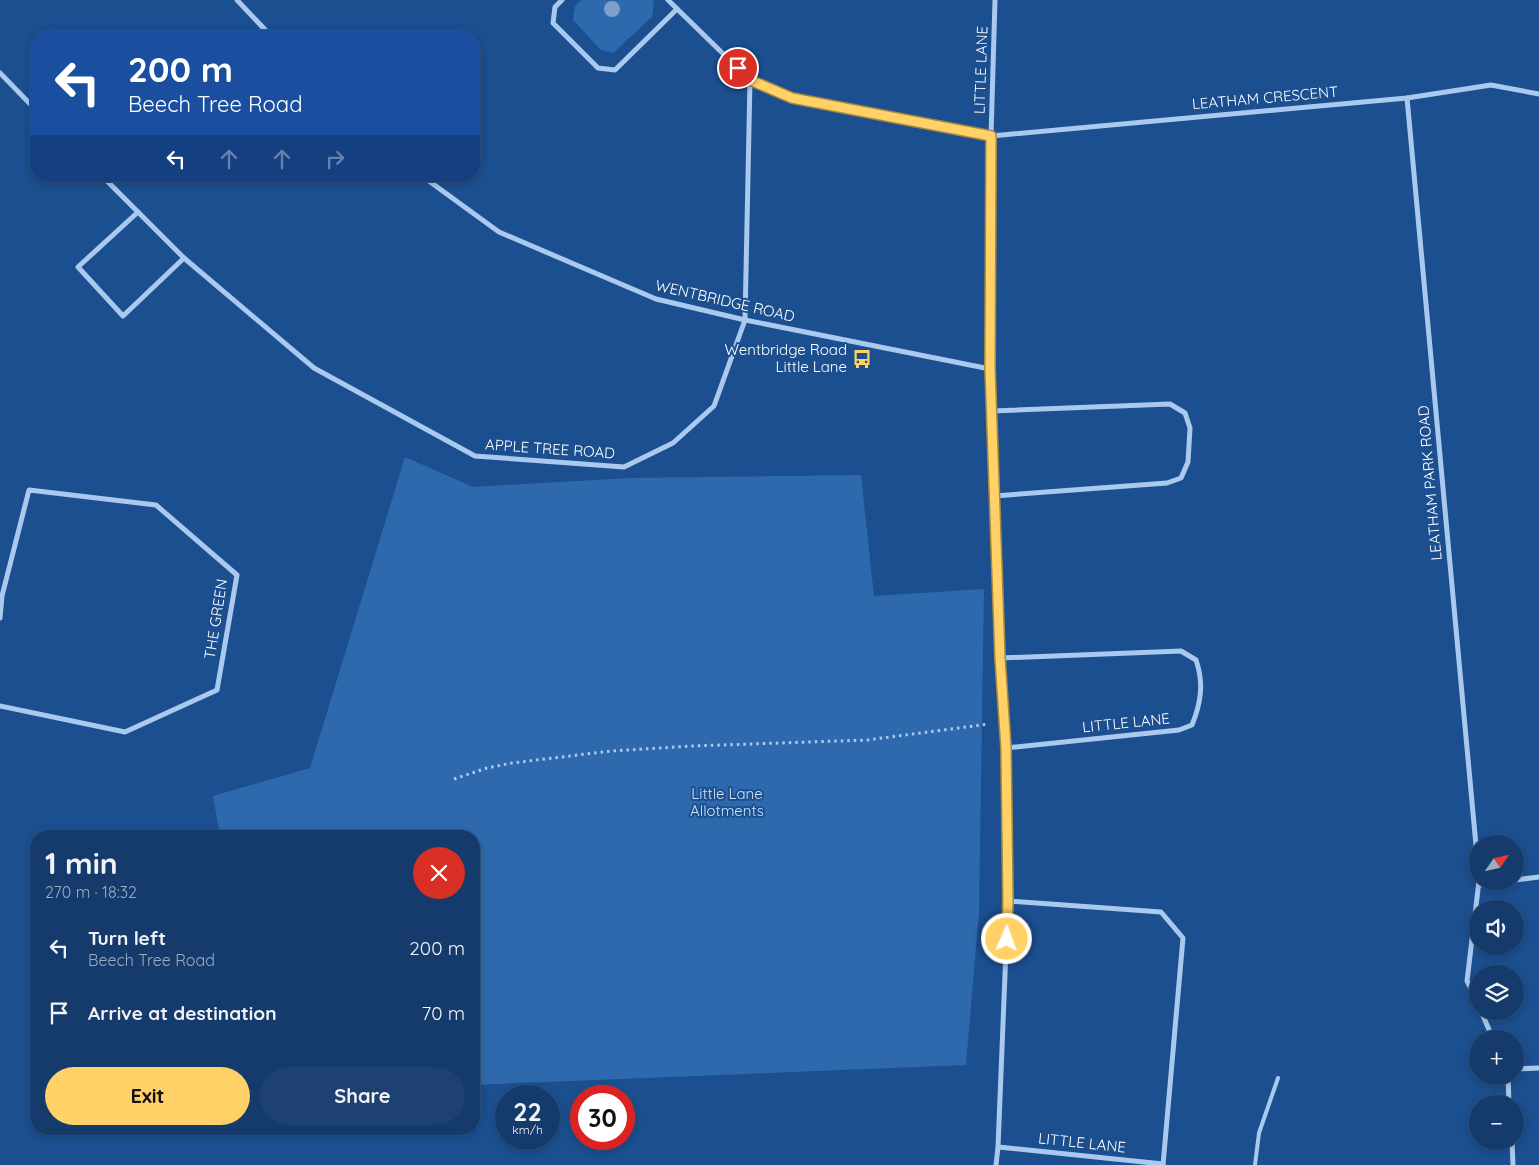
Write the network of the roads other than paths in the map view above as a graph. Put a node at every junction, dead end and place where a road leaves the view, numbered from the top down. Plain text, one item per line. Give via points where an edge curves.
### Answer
1 (237, 0) edge
2 (562, 0) edge
3 (668, 0) edge
4 (995, 0) edge
5 (677, 9) junction
6 (265, 30) edge
7 (0, 73) edge
8 (750, 80) junction
9 (1539, 94) edge
10 (1407, 98) junction
11 (30, 104) edge
12 (991, 136) junction
13 (108, 182) edge
14 (430, 182) edge
15 (138, 212) junction
16 (184, 258) junction
17 (745, 320) junction
18 (990, 368) junction
19 (992, 411) junction
20 (994, 496) junction
21 (1, 596) edge
22 (0, 618) edge
23 (1000, 658) junction
24 (0, 706) edge
25 (1006, 748) junction
26 (1475, 835) edge
27 (1539, 877) edge
28 (1524, 879) edge
29 (1478, 890) edge
30 (1008, 901) junction
31 (1469, 984) edge
32 (1539, 1068) edge
33 (1524, 1069) edge
34 (1278, 1078) dead end
35 (998, 1148) junction
36 (1512, 1150) edge
37 (1163, 1164) edge
38 (996, 1165) edge
39 (1256, 1165) edge
40 (1513, 1165) edge

1 - 6 street
2 - 5 street via 555,7 553,23 598,68 615,70
3 - 5 street
4 - 12 street, LITTLE LANE
5 - 8 street
7 - 11 street
8 - 12 street, LEATHAM CRESCENT via 792,98
8 - 17 street, APPLE TREE ROAD
9 - 10 street, LEATHAM CRESCENT via 1491,85
10 - 12 street, LEATHAM CRESCENT
10 - 26 street, LEATHAM PARK ROAD
12 - 18 street, LITTLE LANE
13 - 15 street, APPLE TREE ROAD
14 - 17 street, WENTBRIDGE ROAD via 499,232 656,299
15 - 16 street, APPLE TREE ROAD
15 - 16 street via 78,267 122,316
16 - 17 street, APPLE TREE ROAD via 314,368 475,456 624,466 673,443 714,406
17 - 18 street, WENTBRIDGE ROAD
18 - 19 street, LITTLE LANE
19 - 20 street, LITTLE LANE
19 - 20 street via 1170,404 1185,413 1190,428 1188,462 1181,478 1167,483
20 - 23 street, LITTLE LANE
21 - 22 street, THE GREEN
21 - 24 street, THE GREEN via 29,490 156,505 238,575 217,690 125,732
23 - 25 street, LITTLE LANE
23 - 25 street, LITTLE LANE via 1181,652 1196,660 1201,675 1199,708 1192,725 1179,730
25 - 30 street, LITTLE LANE
27 - 28 street
29 - 31 street
30 - 35 street, LITTLE LANE
30 - 37 street, LITTLE LANE via 1161,912 1183,938
32 - 33 street
34 - 39 lane via 1259,1133
35 - 37 street, LITTLE LANE
35 - 38 street, LITTLE LANE
36 - 40 street

